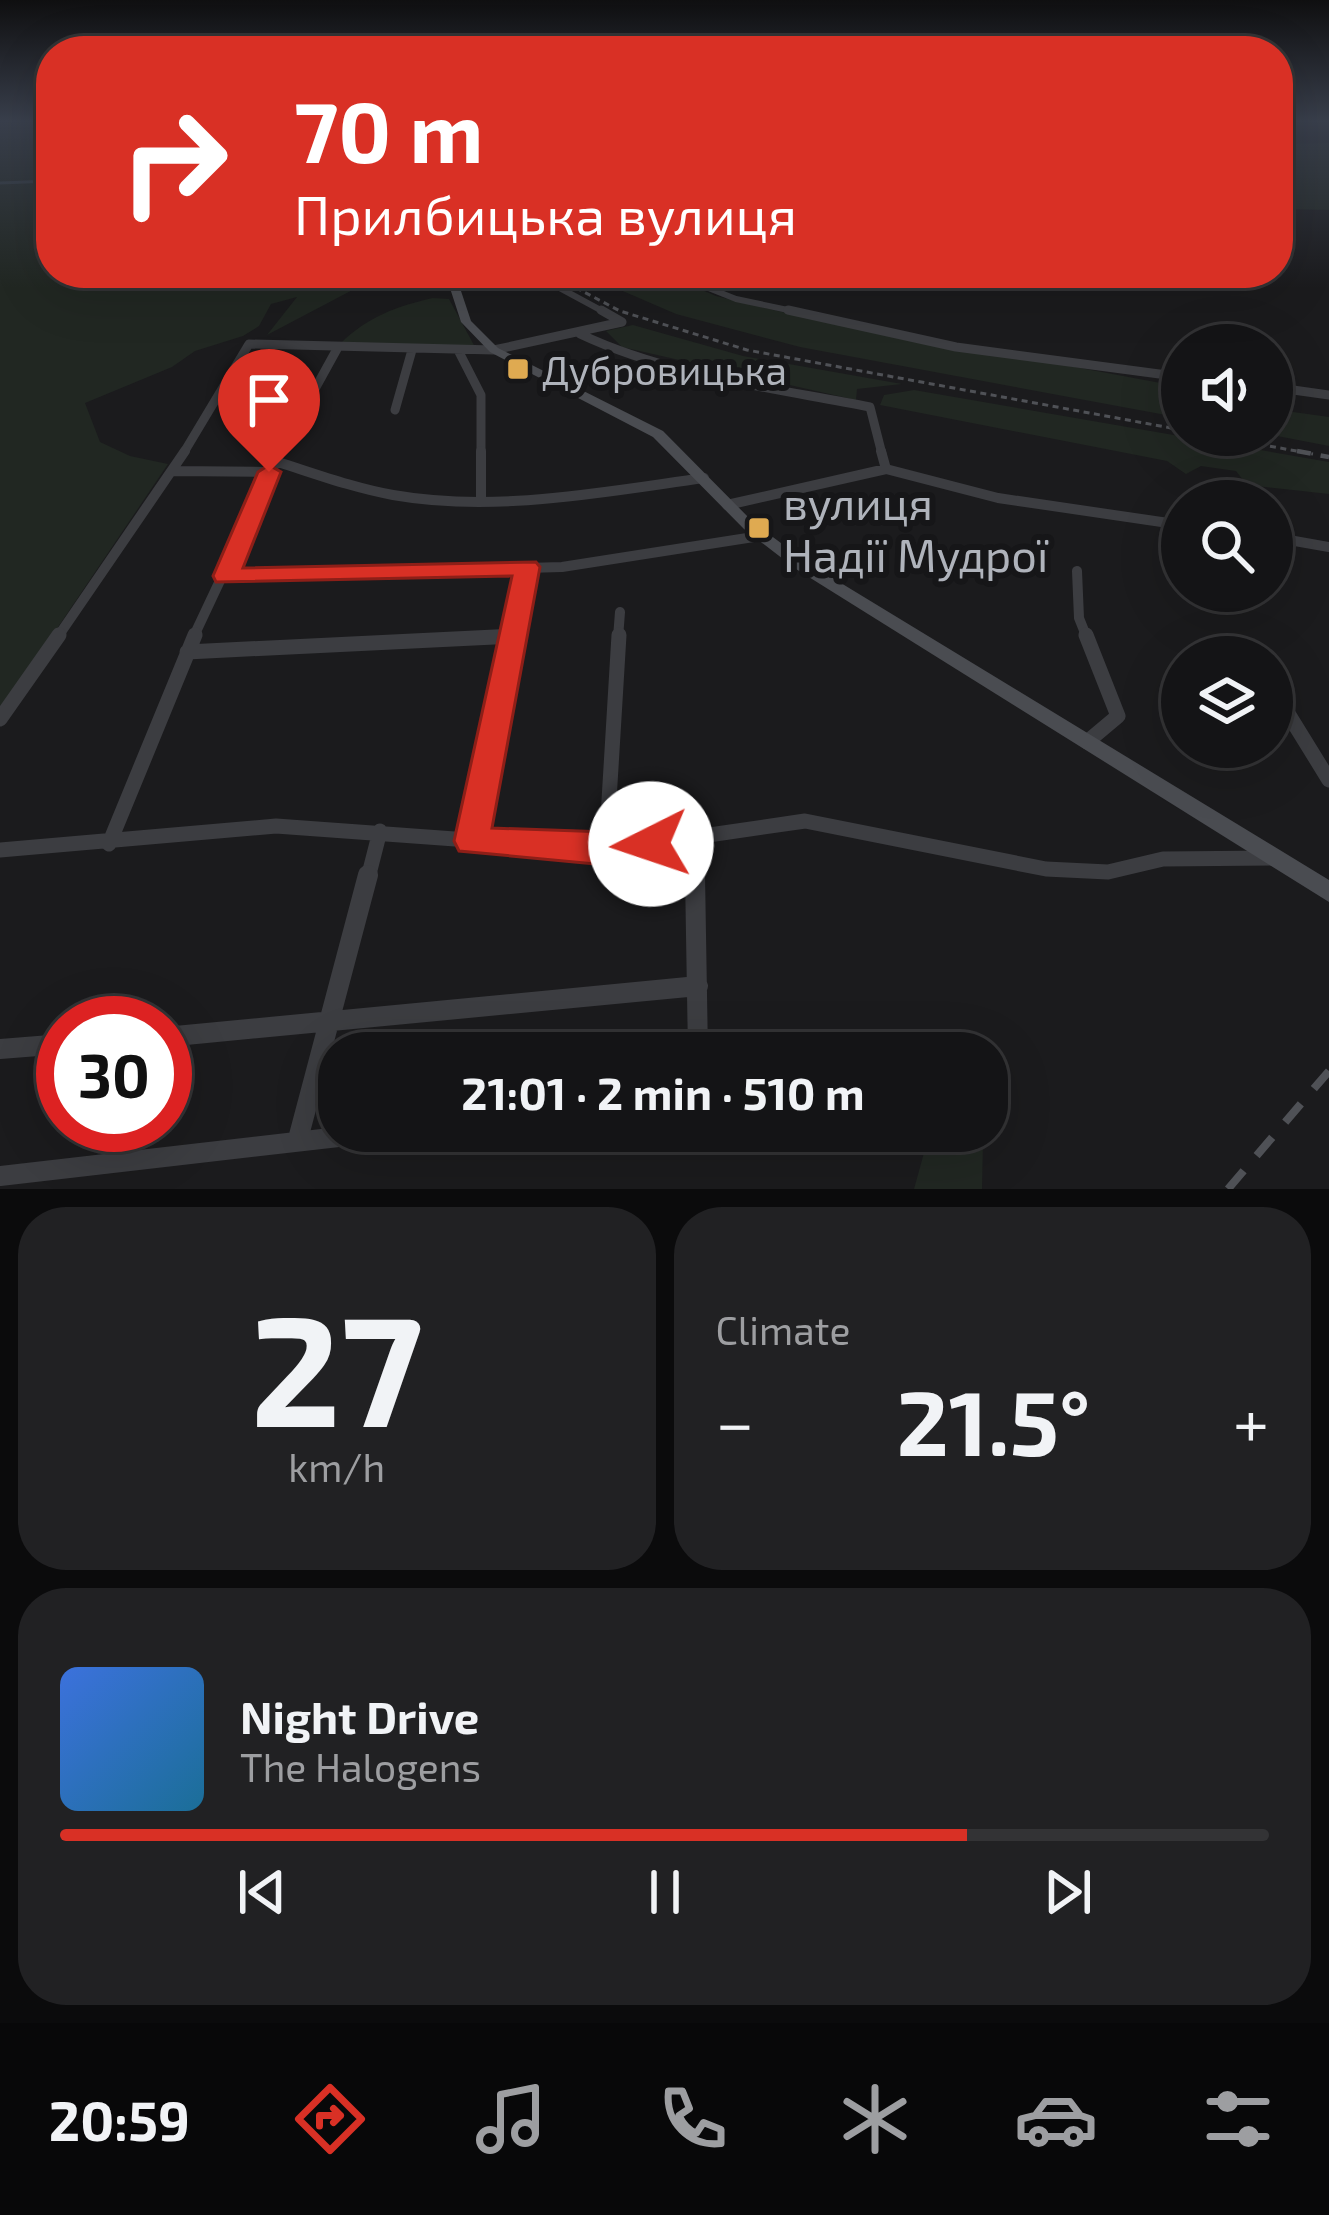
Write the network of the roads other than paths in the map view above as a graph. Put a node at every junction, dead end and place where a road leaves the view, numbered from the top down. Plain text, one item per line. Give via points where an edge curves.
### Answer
1 (455, 288) edge
2 (560, 288) edge
3 (708, 288) edge
4 (573, 333) junction
5 (286, 346) junction
6 (338, 349) junction
7 (412, 350) junction
8 (494, 350) junction
9 (459, 352) junction
10 (241, 358) junction
11 (1161, 374) edge
12 (1293, 390) edge
13 (1329, 394) edge
14 (395, 410) dead end
15 (274, 467) junction
16 (886, 469) junction
17 (173, 471) junction
18 (704, 478) junction
19 (481, 501) junction
20 (727, 505) junction
21 (1161, 522) edge
22 (760, 536) junction
23 (1293, 541) edge
24 (1324, 546) edge
25 (1329, 561) edge
26 (526, 567) junction
27 (1078, 571) dead end
28 (226, 576) junction
29 (620, 612) dead end
30 (513, 636) junction
31 (187, 652) junction
32 (0, 719) edge
33 (1293, 720) edge
34 (1087, 742) junction
35 (1329, 780) edge
36 (380, 830) junction
37 (695, 839) junction
38 (472, 841) junction
39 (110, 844) junction
40 (0, 850) edge
41 (606, 850) junction
42 (1278, 859) junction
43 (1329, 892) edge
44 (698, 986) junction
45 (325, 1026) junction
46 (698, 1032) edge
47 (192, 1035) edge
48 (36, 1046) edge
49 (0, 1049) edge
50 (318, 1137) edge
51 (298, 1139) junction
52 (0, 1175) edge

1 - 8 main road via 461,311
2 - 4 street via 622,322
3 - 11 street via 956,346
4 - 8 street
4 - 16 street via 696,372 869,407
5 - 6 street
5 - 10 street
5 - 10 street via 249,344
6 - 7 street
6 - 15 street
7 - 9 street
7 - 14 street
8 - 9 street
8 - 18 main road via 658,434
9 - 19 street via 481,394
10 - 17 street
12 - 13 street
15 - 17 street
15 - 19 street via 406,497
15 - 28 street
16 - 20 street
16 - 21 street via 998,498
17 - 32 street
18 - 19 street
18 - 20 main road
20 - 22 main road
22 - 26 street via 641,560
22 - 34 main road
23 - 24 street
24 - 25 street
26 - 28 street
26 - 30 street
27 - 34 street via 1079,618 1118,716
28 - 31 street
29 - 41 street
30 - 31 street
30 - 38 street
31 - 39 street
33 - 35 street
34 - 42 main road
36 - 38 street
36 - 39 street via 276,826
36 - 45 street
37 - 41 street
37 - 42 street via 805,821 1046,868 1108,872 1163,859
37 - 44 street
38 - 41 street
39 - 40 street
42 - 43 main road
44 - 45 street
44 - 46 street
45 - 47 street
45 - 51 street
48 - 49 street
50 - 51 street
51 - 52 street

